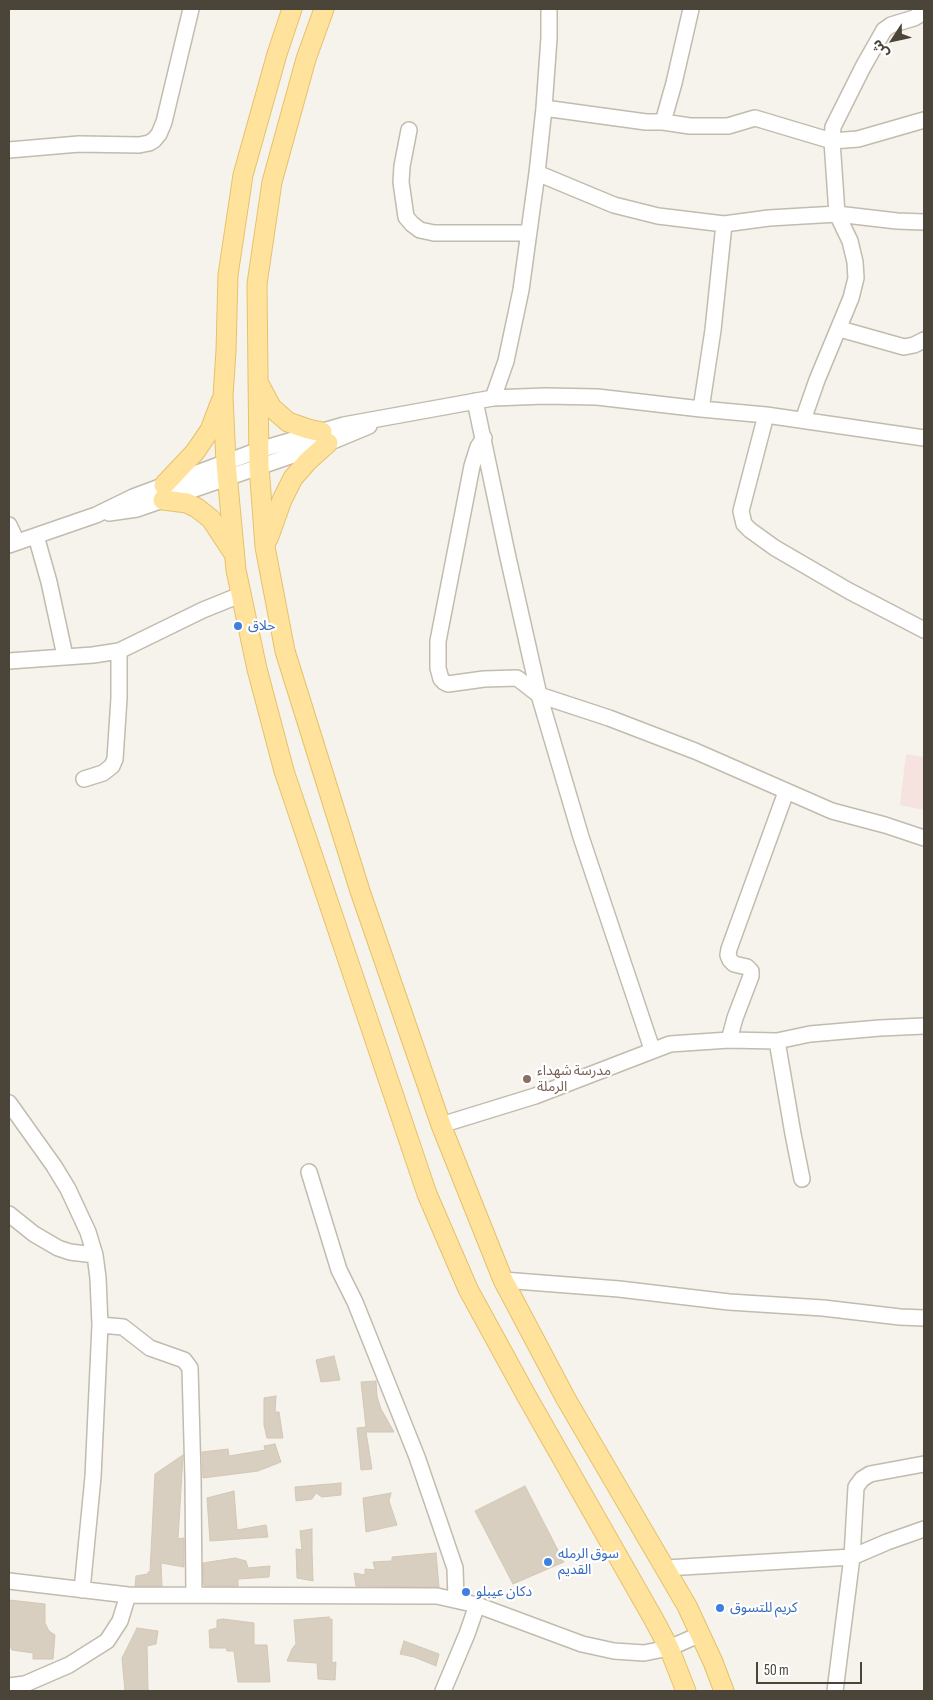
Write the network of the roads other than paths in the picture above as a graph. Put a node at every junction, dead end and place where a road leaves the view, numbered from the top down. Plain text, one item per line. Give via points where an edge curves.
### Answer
1 (191, 9) edge
2 (292, 9) edge
3 (324, 9) edge
4 (549, 9) edge
5 (691, 9) edge
6 (924, 12) edge
7 (544, 108) junction
8 (924, 120) edge
9 (663, 122) junction
10 (409, 130) dead end
11 (832, 142) junction
12 (9, 150) edge
13 (537, 173) junction
14 (837, 214) junction
15 (924, 222) edge
16 (724, 224) junction
17 (528, 233) junction
18 (840, 329) junction
19 (924, 340) edge
20 (257, 381) junction
21 (223, 396) junction
22 (494, 398) junction
23 (475, 401) junction
24 (700, 410) junction
25 (766, 415) junction
26 (803, 420) junction
27 (325, 437) junction
28 (484, 438) junction
29 (924, 438) edge
30 (259, 458) junction
31 (227, 470) junction
32 (164, 493) junction
33 (9, 525) edge
34 (36, 536) junction
35 (13, 544) edge
36 (266, 547) junction
37 (234, 555) junction
38 (240, 595) junction
39 (924, 630) edge
40 (118, 651) junction
41 (65, 656) junction
42 (9, 661) edge
43 (539, 695) junction
44 (84, 779) dead end
45 (786, 792) junction
46 (924, 838) edge
47 (924, 1026) edge
48 (729, 1040) junction
49 (777, 1041) junction
50 (652, 1050) junction
51 (9, 1103) edge
52 (441, 1125) junction
53 (309, 1172) dead end
54 (802, 1179) dead end
55 (9, 1214) edge
56 (95, 1255) junction
57 (503, 1280) junction
58 (924, 1318) edge
59 (100, 1325) junction
60 (924, 1464) edge
61 (924, 1529) edge
62 (852, 1557) junction
63 (666, 1568) junction
64 (9, 1581) edge
65 (82, 1590) junction
66 (128, 1595) junction
67 (194, 1595) junction
68 (456, 1599) junction
69 (477, 1605) junction
70 (701, 1634) junction
71 (669, 1648) junction
72 (9, 1686) edge
73 (443, 1691) edge
74 (686, 1691) edge
75 (724, 1691) edge
76 (835, 1691) edge

1 - 12 street via 164,122 154,140 139,145 79,144
2 - 21 main road via 243,175 228,274
3 - 20 main road via 306,59 272,182 257,284
4 - 7 street
5 - 9 street
6 - 11 street via 884,30 837,117
7 - 9 street
7 - 13 street
8 - 11 street via 858,139
9 - 11 street via 728,126 754,118
10 - 17 street via 401,182 406,217 412,224 420,230 434,233
11 - 14 street
13 - 16 street via 614,205 658,216
13 - 17 street
14 - 15 street
14 - 16 street
14 - 18 street via 850,241 856,278
16 - 24 street via 713,330
17 - 22 street via 521,290 506,361
18 - 19 street via 904,347
18 - 26 street
20 - 27 main road via 272,408 288,422
20 - 30 main road
21 - 31 main road
21 - 32 main road via 210,430
22 - 23 street
22 - 24 street via 597,397
23 - 27 street via 344,425
23 - 28 street
24 - 25 street
25 - 26 street
25 - 39 street via 742,511 744,524 776,548 849,591
26 - 29 street
27 - 30 street
27 - 36 main road via 293,478
28 - 43 street
28 - 43 street via 472,466 438,641 438,668 441,679 447,684 513,678
30 - 31 street
30 - 36 main road
31 - 32 street
31 - 37 main road
32 - 34 street via 133,497 96,515
32 - 37 main road via 198,508 211,520
33 - 35 street
34 - 35 street
34 - 41 street
36 - 52 main road via 285,651 360,891
37 - 38 main road
38 - 40 street
38 - 71 main road via 284,771 427,1194 468,1289
40 - 41 street
40 - 44 street via 115,759 103,773
41 - 42 street
43 - 45 street via 686,747
43 - 50 street via 581,837
45 - 46 street via 832,811
45 - 48 street via 729,949 730,960 747,967 751,976
47 - 49 street via 810,1034
48 - 49 street
48 - 50 street via 670,1044
49 - 54 street
50 - 52 street via 535,1096
51 - 56 street via 68,1189
52 - 57 main road
53 - 68 street via 338,1270 373,1346 439,1520 455,1568
55 - 56 street via 58,1248
56 - 59 street
57 - 58 street
57 - 63 main road via 566,1399
59 - 65 street via 93,1476
59 - 67 street via 123,1327 150,1348 184,1360 190,1368
60 - 62 street via 870,1474 862,1479 856,1487
61 - 62 street
62 - 63 street
62 - 76 street
63 - 70 main road
64 - 65 street
65 - 66 street
66 - 67 street
66 - 72 street via 120,1621 107,1641 69,1665 25,1684
67 - 68 street via 437,1596
68 - 69 street
69 - 71 street via 582,1644 614,1652 644,1653
69 - 73 street
70 - 71 street
70 - 75 main road
71 - 74 main road

